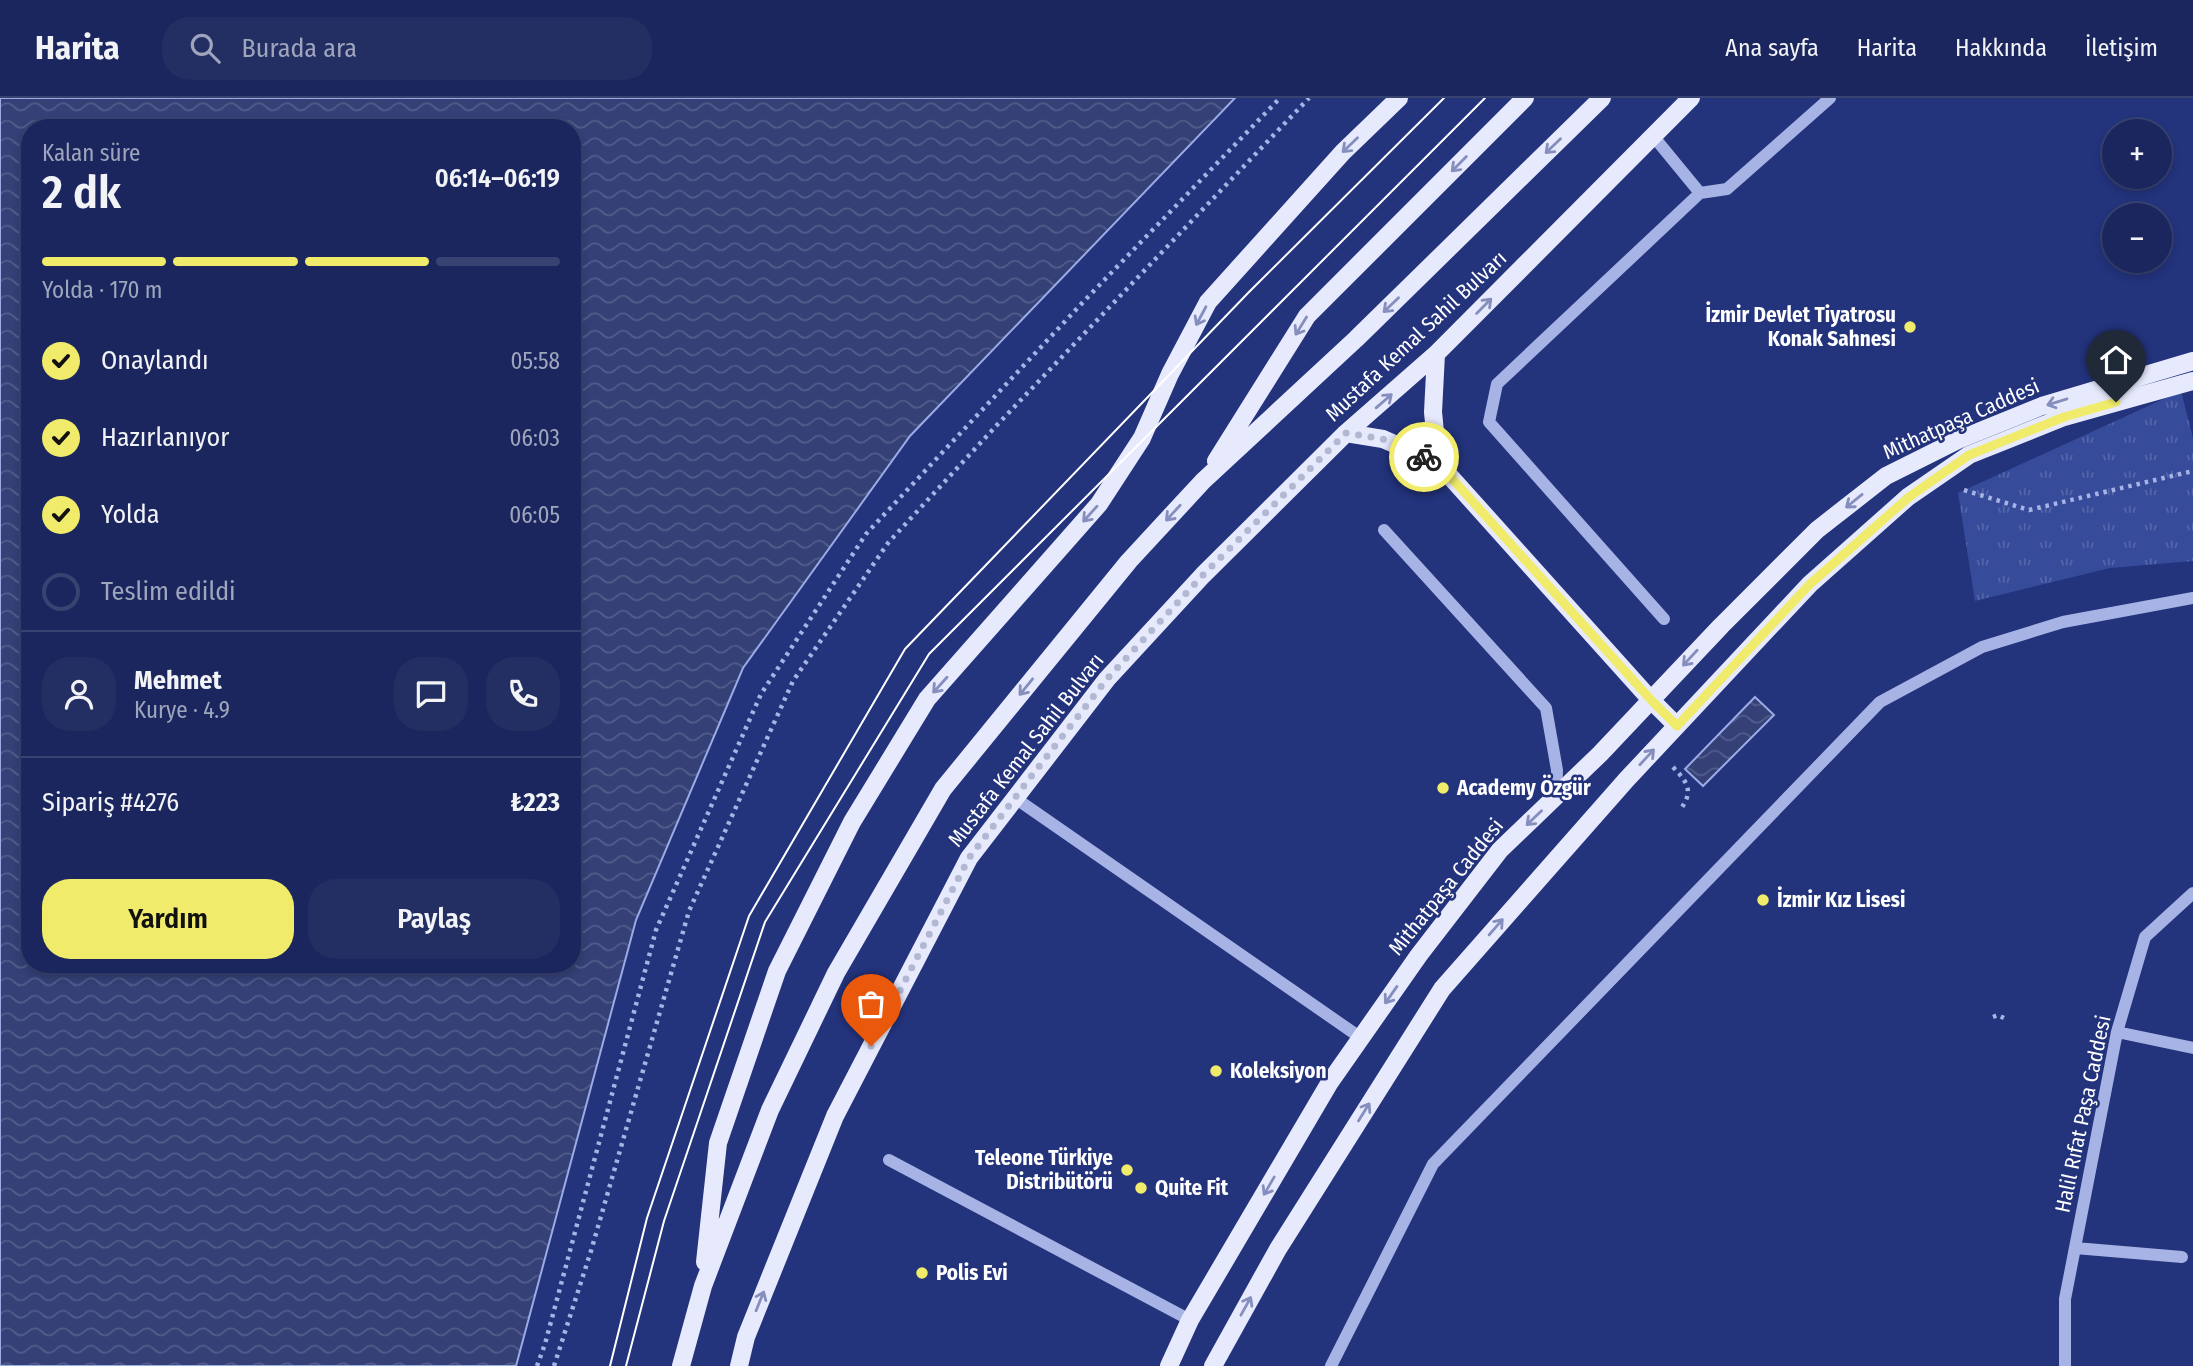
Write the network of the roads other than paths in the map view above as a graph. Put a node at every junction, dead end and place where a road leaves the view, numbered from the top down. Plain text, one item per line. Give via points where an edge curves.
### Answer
1 (1399, 98) edge
2 (1524, 98) edge
3 (1602, 98) edge
4 (1691, 98) edge
5 (1830, 98) edge
6 (1654, 136) junction
7 (1700, 193) junction
8 (1436, 354) junction
9 (2193, 361) edge
10 (2193, 381) edge
11 (1346, 433) junction
12 (1438, 463) junction
13 (1203, 481) junction
14 (1384, 530) dead end
15 (2193, 598) edge
16 (1664, 619) dead end
17 (1651, 700) junction
18 (1677, 726) junction
19 (1556, 796) junction
20 (1015, 798) junction
21 (2193, 894) edge
22 (2117, 1032) junction
23 (1361, 1038) junction
24 (2193, 1048) edge
25 (889, 1160) dead end
26 (2075, 1248) junction
27 (2182, 1256) dead end
28 (703, 1286) junction
29 (1190, 1320) junction
30 (681, 1366) edge
31 (738, 1366) edge
32 (1169, 1366) edge
33 (1213, 1366) edge
34 (1331, 1366) edge
35 (2065, 1366) edge

1 -> 28 main road via 1343,152 1208,302 1142,438 1099,504 927,699 852,822 777,971 718,1143
2 -> 13 main road via 1307,316
3 -> 13 main road, Mustafa Kemal Sahil Bulvarı via 1356,339
4 - 6 main road, Mustafa Kemal Sahil Bulvarı
5 - 7 street via 1727,189
6 - 7 street
8 -> 6 main road, Mustafa Kemal Sahil Bulvarı
7 - 16 street via 1497,384 1489,422
11 -> 8 main road, Mustafa Kemal Sahil Bulvarı
8 - 12 main road via 1433,412
9 -> 17 main road, Mithatpaşa Caddesi via 2042,406 1886,476 1817,530
10 - 18 main road, Mithatpaşa Caddesi via 2064,417 1969,455 1909,497 1810,584
11 - 12 main road via 1383,439
11 - 20 main road, Mustafa Kemal Sahil Bulvarı via 1203,575 1107,679
12 - 17 main road
13 -> 28 main road, Mustafa Kemal Sahil Bulvarı via 1129,561 943,789 836,973 769,1111
14 - 19 street via 1546,708 1557,771
15 - 34 street via 2063,622 1982,647 1880,702 1433,1164
17 - 18 main road
17 - 19 main road, Mithatpaşa Caddesi
33 -> 18 main road, Mithatpaşa Caddesi via 1278,1250 1442,989
19 -> 23 main road, Mithatpaşa Caddesi via 1500,850
20 - 23 street
31 -> 20 main road, Mustafa Kemal Sahil Bulvarı via 835,1116 969,858
21 - 22 street, Halil Rıfat Paşa Caddesi via 2145,937
22 - 24 street
22 - 26 street, Halil Rıfat Paşa Caddesi
23 -> 29 main road, Mithatpaşa Caddesi via 1330,1082
25 - 29 street
26 - 27 street
26 - 35 street, Halil Rıfat Paşa Caddesi via 2065,1299
28 - 30 main road, Mustafa Kemal Sahil Bulvarı
29 - 32 main road, Mithatpaşa Caddesi

